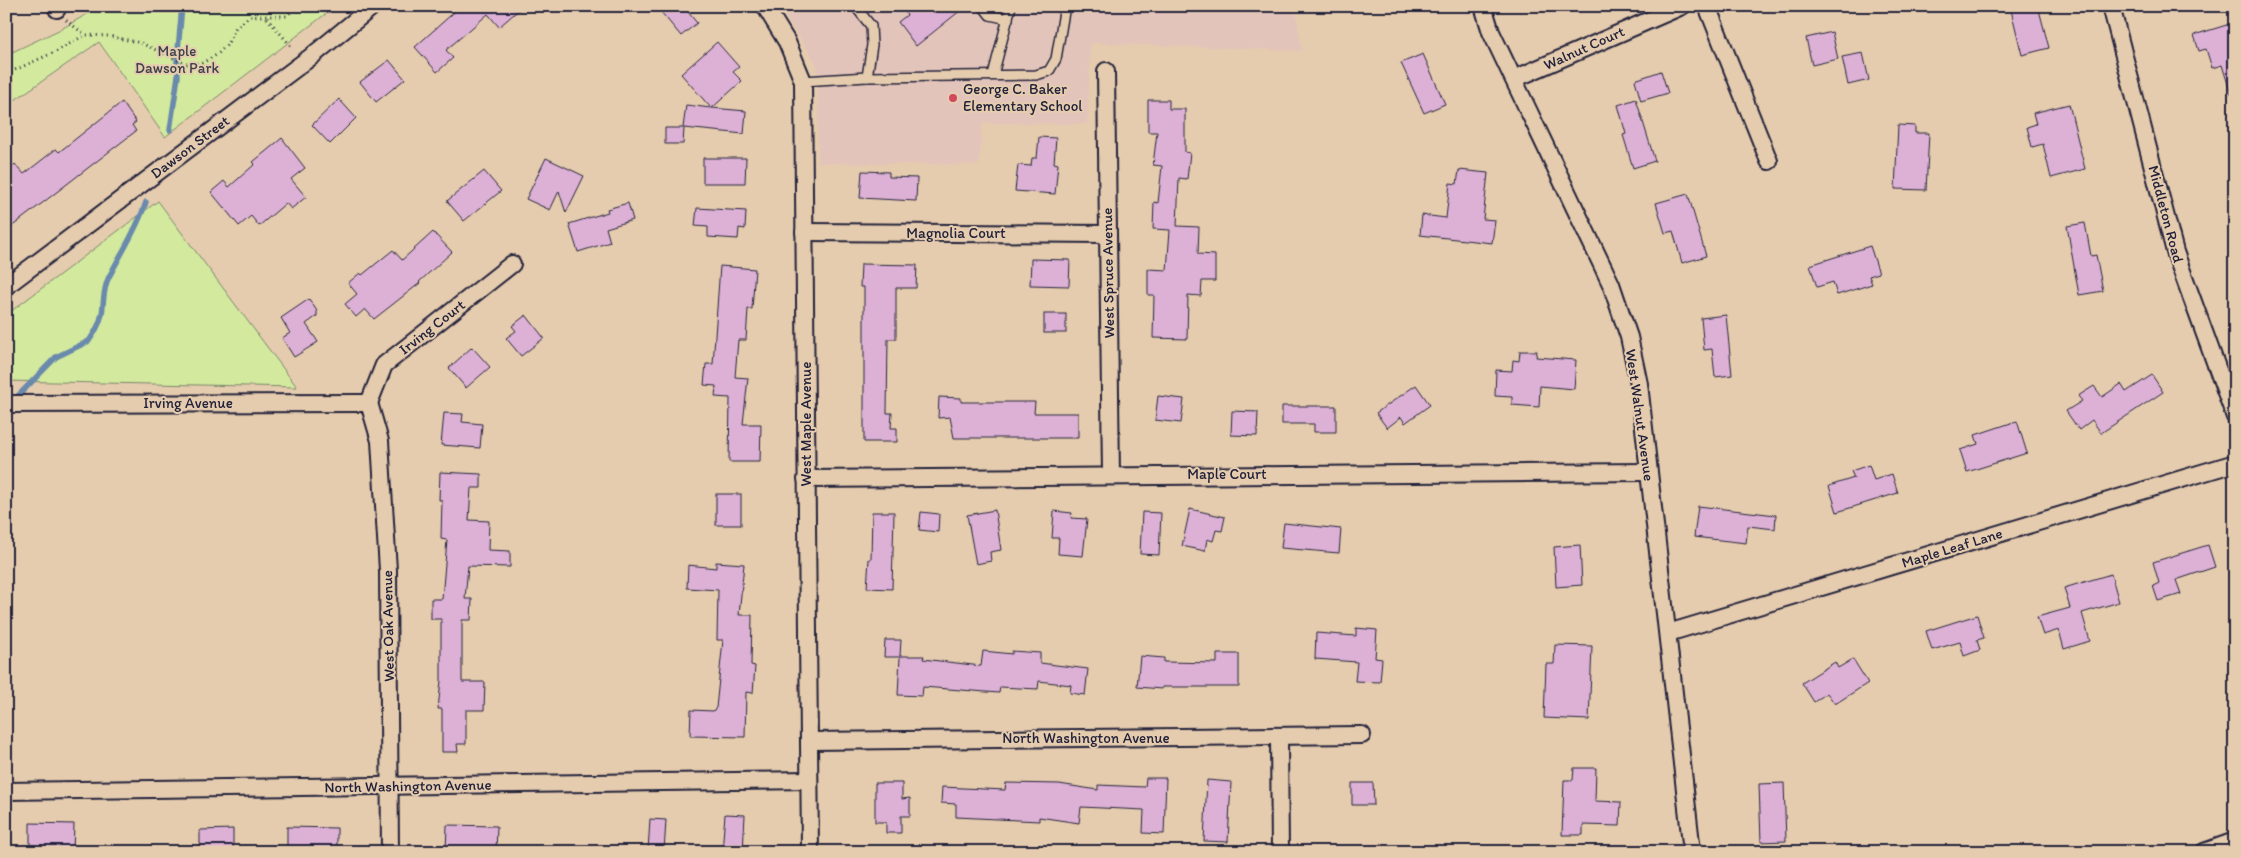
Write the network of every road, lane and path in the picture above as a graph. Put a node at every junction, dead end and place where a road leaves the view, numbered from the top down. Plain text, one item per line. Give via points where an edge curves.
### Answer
1 (296, 6) edge
2 (373, 6) edge
3 (765, 6) edge
4 (854, 6) edge
5 (983, 6) edge
6 (1011, 6) edge
7 (1065, 6) edge
8 (1483, 6) edge
9 (1682, 6) edge
10 (1707, 6) edge
11 (2111, 6) edge
12 (59, 11) edge
13 (267, 18) junction
14 (1008, 18) junction
15 (86, 35) junction
16 (291, 46) dead end
17 (1106, 71) dead end
18 (6, 74) edge
19 (994, 75) junction
20 (867, 77) junction
21 (1514, 79) junction
22 (803, 81) junction
23 (1770, 161) dead end
24 (804, 232) junction
25 (1107, 234) junction
26 (512, 264) dead end
27 (6, 286) edge
28 (369, 402) junction
29 (6, 404) edge
30 (2235, 417) edge
31 (2235, 463) edge
32 (1648, 472) junction
33 (1111, 475) junction
34 (806, 479) junction
35 (1668, 633) junction
36 (1362, 735) dead end
37 (1279, 737) junction
38 (809, 741) junction
39 (809, 780) junction
40 (390, 787) junction
41 (6, 791) edge
42 (2235, 841) edge
43 (390, 852) edge
44 (810, 852) edge
45 (1280, 852) edge
46 (1692, 852) edge
47 (2204, 852) edge

1 - 13 path via 287,16
2 - 27 street, Dawson Street via 312,56
3 - 22 street, West Maple Avenue via 787,42
4 - 20 lane via 871,26
5 - 14 lane via 990,15
6 - 14 lane
7 - 19 lane via 1056,59 1049,70 1036,75
8 - 21 street, West Walnut Avenue via 1491,32
9 - 21 street, Walnut Court
10 - 23 street
11 - 30 street, Middleton Road via 2174,252
12 - 15 path via 70,26
13 - 15 path via 250,16 236,27 218,54 202,63 186,64 141,43
13 - 16 path
14 - 19 lane
15 - 18 path
17 - 25 street, West Spruce Avenue
19 - 20 lane
20 - 22 lane
21 - 32 street, West Walnut Avenue via 1611,284 1629,337 1639,384
22 - 24 street, West Maple Avenue
24 - 25 street, Magnolia Court
24 - 34 street, West Maple Avenue
25 - 33 street, West Spruce Avenue
26 - 28 street, Irving Court via 384,365
28 - 29 street, Irving Avenue
28 - 40 street, West Oak Avenue via 380,441 388,570
31 - 35 street, Maple Leaf Lane
32 - 33 street, Maple Court
32 - 35 street, West Walnut Avenue
33 - 34 street, Maple Court
34 - 38 street, West Maple Avenue
35 - 46 street, West Walnut Avenue
36 - 37 street, North Washington Avenue
37 - 38 street, North Washington Avenue
37 - 45 street
38 - 39 street, West Maple Avenue
39 - 40 street, North Washington Avenue
39 - 44 street, West Maple Avenue
40 - 41 street, North Washington Avenue
40 - 43 street, West Oak Avenue
42 - 47 street

